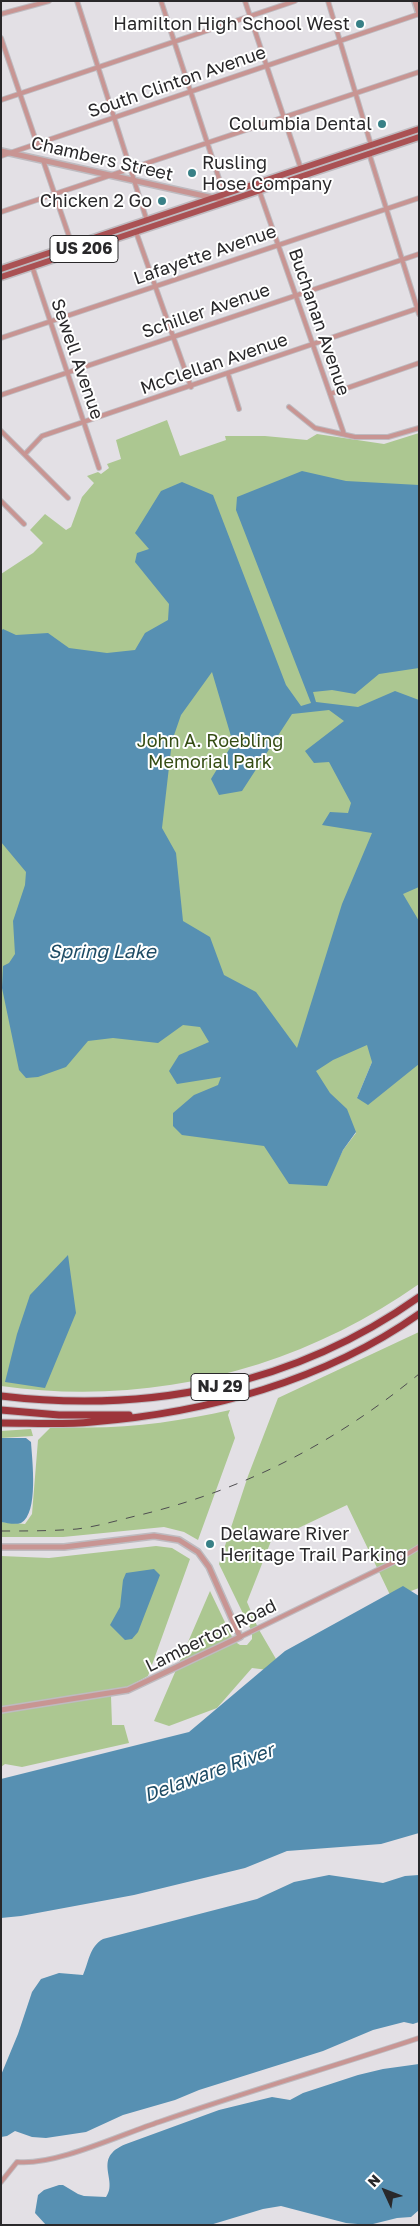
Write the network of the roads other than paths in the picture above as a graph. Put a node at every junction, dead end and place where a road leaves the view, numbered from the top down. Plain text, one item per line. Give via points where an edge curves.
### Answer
1 (49, 1) edge
2 (77, 1) edge
3 (162, 1) edge
4 (245, 1) edge
5 (295, 1) edge
6 (328, 1) edge
7 (414, 1) edge
8 (1, 14) edge
9 (419, 14) edge
10 (250, 16) junction
11 (1, 38) edge
12 (340, 41) junction
13 (175, 42) junction
14 (2, 47) edge
15 (267, 66) junction
16 (98, 67) junction
17 (419, 72) edge
18 (191, 92) junction
19 (355, 92) junction
20 (21, 93) junction
21 (1, 100) edge
22 (283, 117) junction
23 (114, 118) junction
24 (419, 128) edge
25 (419, 137) edge
26 (206, 143) junction
27 (37, 144) junction
28 (371, 145) junction
29 (1, 151) edge
30 (11, 153) junction
31 (369, 153) junction
32 (1, 156) edge
33 (43, 160) junction
34 (131, 169) junction
35 (301, 169) junction
36 (112, 175) junction
37 (134, 180) junction
38 (259, 190) junction
39 (55, 194) junction
40 (238, 194) junction
41 (215, 198) junction
42 (226, 198) junction
43 (419, 198) edge
44 (387, 209) junction
45 (1, 212) edge
46 (147, 221) junction
47 (135, 228) junction
48 (72, 245) junction
49 (277, 245) junction
50 (419, 254) edge
51 (402, 260) junction
52 (31, 263) junction
53 (1, 269) edge
54 (1, 277) edge
55 (155, 286) junction
56 (295, 295) junction
57 (418, 310) edge
58 (49, 322) junction
59 (174, 336) junction
60 (1, 338) edge
61 (312, 346) junction
62 (419, 363) edge
63 (66, 372) junction
64 (228, 374) junction
65 (190, 387) junction
66 (330, 394) junction
67 (1, 395) edge
68 (289, 407) dead end
69 (239, 409) dead end
70 (84, 422) junction
71 (419, 428) edge
72 (1, 431) edge
73 (344, 434) junction
74 (25, 454) junction
75 (99, 468) dead end
76 (68, 498) dead end
77 (1, 501) edge
78 (24, 524) dead end
79 (419, 1297) edge
80 (419, 1314) edge
81 (1, 1396) edge
82 (208, 1404) junction
83 (1, 1410) edge
84 (1, 1423) edge
85 (1, 1547) edge
86 (419, 1547) edge
87 (240, 1637) junction
88 (1, 1710) edge
89 (419, 2038) edge
90 (1, 2182) edge

1 - 8 street
2 - 16 street
3 - 13 street
4 - 10 street
5 - 10 street
6 - 12 street
7 - 9 street
9 - 12 street, South Clinton Avenue
10 - 13 street
10 - 15 street
11 - 14 street
12 - 15 street, South Clinton Avenue
12 - 19 street
13 - 16 street
13 - 18 street
14 - 20 street
15 - 18 street, South Clinton Avenue
15 - 22 street
16 - 20 street
16 - 23 street
17 - 19 street
18 - 23 street, South Clinton Avenue
18 - 26 street
19 - 22 street
19 - 28 street
20 - 21 street
20 - 27 street
22 - 26 street
22 - 35 street
23 - 27 street, South Clinton Avenue
23 - 34 street
24 - 28 main road, US 206
25 - 31 main road, US 206
26 - 34 street
26 - 42 street
27 - 30 street, South Clinton Avenue
28 - 35 main road, US 206
29 - 30 street, Chambers Street
30 - 32 street, South Clinton Avenue
30 - 33 street, Chambers Street
31 - 38 main road, US 206
31 - 44 street
33 - 36 street, Chambers Street
33 - 39 street
34 - 36 street
34 - 37 street
35 - 40 main road, US 206
36 - 37 street, Chambers Street
36 - 39 street
37 - 41 street, Chambers Street
37 - 46 street
38 - 40 main road, US 206
38 - 49 street, Buchanan Avenue
39 - 45 street
39 - 48 street
40 - 42 main road, US 206
41 - 42 main road, US 206
41 - 46 main road, US 206
42 - 47 main road, US 206
43 - 44 street, Lafayette Avenue
44 - 49 street, Lafayette Avenue
44 - 51 street
46 - 47 main road, US 206
47 - 48 main road, US 206
47 - 52 main road, US 206
47 - 55 street
48 - 52 main road, US 206
49 - 55 street, Lafayette Avenue
49 - 56 street, Buchanan Avenue
50 - 51 street, Schiller Avenue
51 - 56 street, Schiller Avenue
51 - 57 street
52 - 53 main road, US 206
52 - 54 main road, US 206
52 - 58 street, Sewell Avenue
55 - 58 street, Lafayette Avenue
55 - 59 street
56 - 59 street, Schiller Avenue
56 - 61 street, Buchanan Avenue
57 - 61 street, McClellan Avenue
58 - 60 street, Lafayette Avenue
58 - 63 street, Sewell Avenue
59 - 63 street, Schiller Avenue
59 - 65 street
61 - 64 street, McClellan Avenue
61 - 66 street, Buchanan Avenue
62 - 66 street
63 - 67 street, Schiller Avenue
63 - 70 street, Sewell Avenue
64 - 65 street, McClellan Avenue
64 - 69 street
65 - 70 street, McClellan Avenue
66 - 73 street, Buchanan Avenue
68 - 73 street via 315,428
70 - 74 street, McClellan Avenue via 42,436
70 - 75 street, Sewell Avenue
71 - 73 street via 377,438
72 - 74 street
74 - 76 street
77 - 78 street
79 - 81 highway, NJ 29 via 326,1351 276,1371 225,1386 121,1401
80 - 82 highway, NJ 29 via 371,1344 325,1366 268,1388
82 - 83 highway, NJ 29 via 153,1413 106,1416
82 - 84 highway via 114,1420
85 - 87 street via 64,1547 154,1536 179,1540 198,1552 209,1567
86 - 87 street, Lamberton Road
87 - 88 street, Lamberton Road via 128,1690
89 - 90 street via 258,2088 73,2152 41,2161 17,2162

